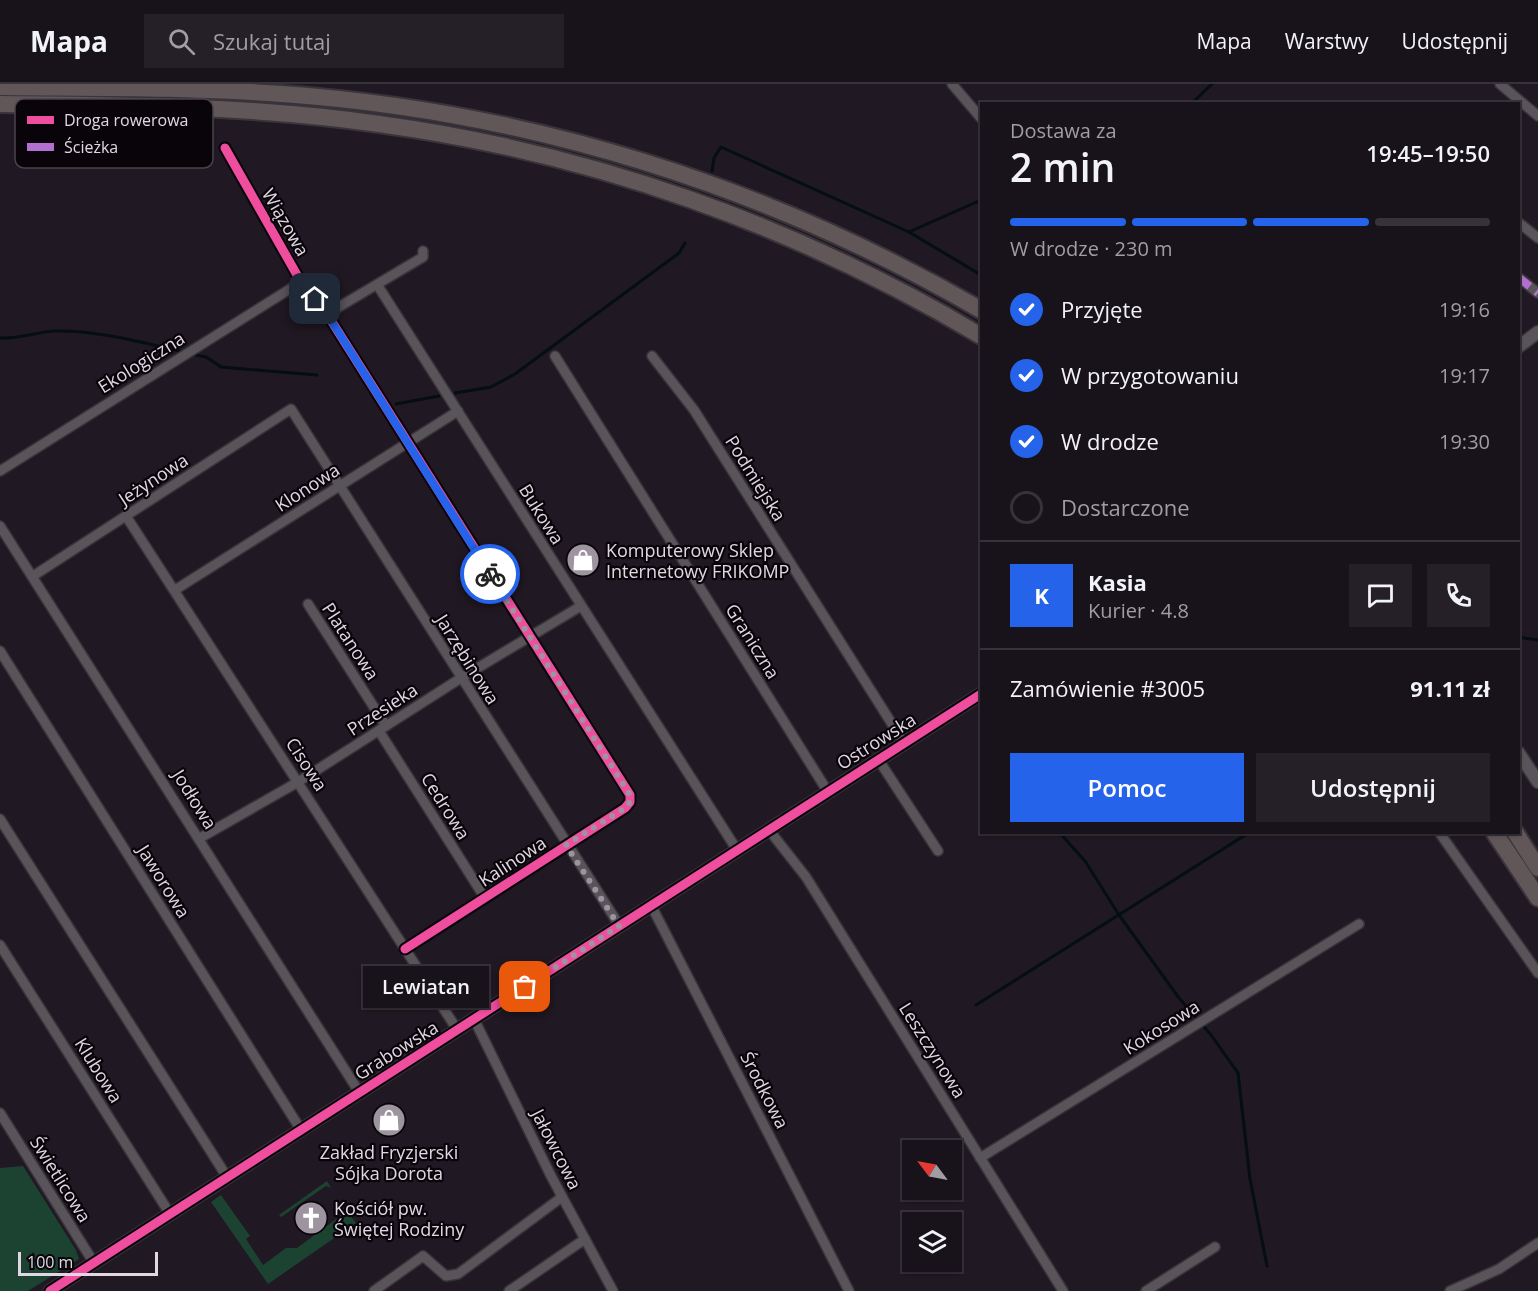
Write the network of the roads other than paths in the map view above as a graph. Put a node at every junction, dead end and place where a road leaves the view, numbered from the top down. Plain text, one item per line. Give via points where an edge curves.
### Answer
1 (952, 84) edge
2 (1500, 84) edge
3 (0, 87) edge
4 (0, 104) edge
5 (15, 104) edge
6 (213, 109) edge
7 (1538, 116) edge
8 (980, 117) edge
9 (225, 148) dead end
10 (1520, 224) edge
11 (1538, 238) edge
12 (423, 251) dead end
13 (1520, 279) edge
14 (301, 282) junction
15 (378, 286) junction
16 (1538, 293) edge
17 (980, 309) edge
18 (327, 314) junction
19 (1538, 332) edge
20 (980, 335) edge
21 (1520, 346) edge
22 (555, 356) dead end
23 (652, 356) dead end
24 (291, 409) joint
25 (458, 411) junction
26 (407, 442) junction
27 (0, 471) edge
28 (340, 485) junction
29 (126, 516) junction
30 (0, 526) edge
31 (33, 576) junction
32 (175, 590) junction
33 (308, 604) dead end
34 (581, 606) junction
35 (530, 638) junction
36 (0, 651) edge
37 (460, 678) junction
38 (980, 695) edge
39 (383, 728) junction
40 (904, 743) junction
41 (1520, 755) edge
42 (878, 759) junction
43 (298, 782) junction
44 (1538, 782) edge
45 (828, 792) junction
46 (630, 795) joint
47 (789, 817) joint
48 (0, 819) edge
49 (769, 830) junction
50 (1439, 834) edge
51 (1495, 834) edge
52 (1516, 834) edge
53 (200, 838) junction
54 (566, 845) junction
55 (737, 850) junction
56 (938, 851) dead end
57 (1538, 868) edge
58 (486, 898) junction
59 (1538, 898) edge
60 (651, 905) junction
61 (1359, 924) dead end
62 (619, 926) junction
63 (0, 945) edge
64 (405, 949) junction
65 (1538, 974) edge
66 (474, 1021) junction
67 (458, 1031) junction
68 (359, 1092) junction
69 (0, 1113) edge
70 (301, 1130) junction
71 (981, 1158) junction
72 (227, 1178) junction
73 (562, 1197) junction
74 (170, 1214) junction
75 (585, 1239) junction
76 (1538, 1243) edge
77 (1215, 1246) dead end
78 (94, 1263) junction
79 (50, 1291) edge
80 (374, 1291) edge
81 (508, 1291) edge
82 (613, 1291) edge
83 (849, 1291) edge
84 (1063, 1291) edge
85 (1146, 1291) edge
86 (1450, 1291) edge

1 - 8 street
2 - 7 street
3 - 17 highway via 282,94 429,111 515,127 607,150 735,191 877,253
4 - 5 highway
6 - 20 highway via 379,123 534,153 640,182 750,222 856,269
9 - 14 street, Wiązowa
10 - 11 street
12 - 15 street via 423,257
13 - 16 street
14 - 18 street, Wiązowa
14 - 27 street, Ekologiczna
15 - 18 street
15 - 25 street, Bukowa
18 - 26 street, Wiązowa
19 - 21 street
22 - 45 street, Graniczna
23 - 40 street, Podmiejska via 694,410
24 - 28 street, Jarzębinowa
24 - 29 street, Jeżynowa
25 - 26 street, Klonowa
25 - 34 street, Bukowa
26 - 28 street, Klonowa
26 - 35 street, Wiązowa
28 - 32 street, Klonowa
28 - 37 street, Jarzębinowa
29 - 31 street, Jeżynowa
29 - 32 street, Cisowa
30 - 31 street, Jodłowa
31 - 53 street, Jodłowa
32 - 43 street, Cisowa
33 - 39 street, Platanowa
34 - 35 street, Przesieka
34 - 55 street, Bukowa
35 - 37 street, Przesieka
35 - 46 street, Wiązowa
36 - 70 street, Jaworowa
37 - 39 street, Przesieka
37 - 54 street, Jarzębinowa
38 - 40 street, Ostrowska
39 - 43 street, Przesieka
39 - 58 street, Cedrowa
40 - 42 street, Ostrowska
41 - 44 street
42 - 45 street, Ostrowska
42 - 56 street
43 - 53 street, Przesieka
43 - 64 street, Cisowa
45 - 47 street, Ostrowska
46 - 54 street, Kalinowa via 625,808
47 - 49 street, Grabowska
48 - 72 street
49 - 55 street, Grabowska
49 - 71 street, Leszczynowa via 806,877
50 - 65 street
51 - 59 highway
52 - 57 highway
53 - 68 street, Jodłowa
54 - 58 street, Kalinowa
54 - 62 street, Jarzębinowa
55 - 60 street, Grabowska
58 - 64 street, Kalinowa
60 - 62 street, Grabowska
60 - 83 street, Środkowa
61 - 71 street, Kokosowa
62 - 66 street, Grabowska
63 - 74 street, Klubowa
64 - 67 street, Cisowa
66 - 67 street, Grabowska
66 - 73 street, Jałowcowa
67 - 68 street, Grabowska
68 - 70 street, Grabowska
69 - 78 street, Świetlicowa
70 - 72 street, Grabowska
71 - 84 street, Leszczynowa
72 - 74 street, Grabowska
73 - 75 street, Jałowcowa
73 - 80 street via 458,1274 446,1276 423,1256
74 - 78 street, Grabowska
75 - 81 street
75 - 82 street, Jałowcowa
76 - 86 street via 1499,1269
77 - 85 street
78 - 79 street, Grabowska

